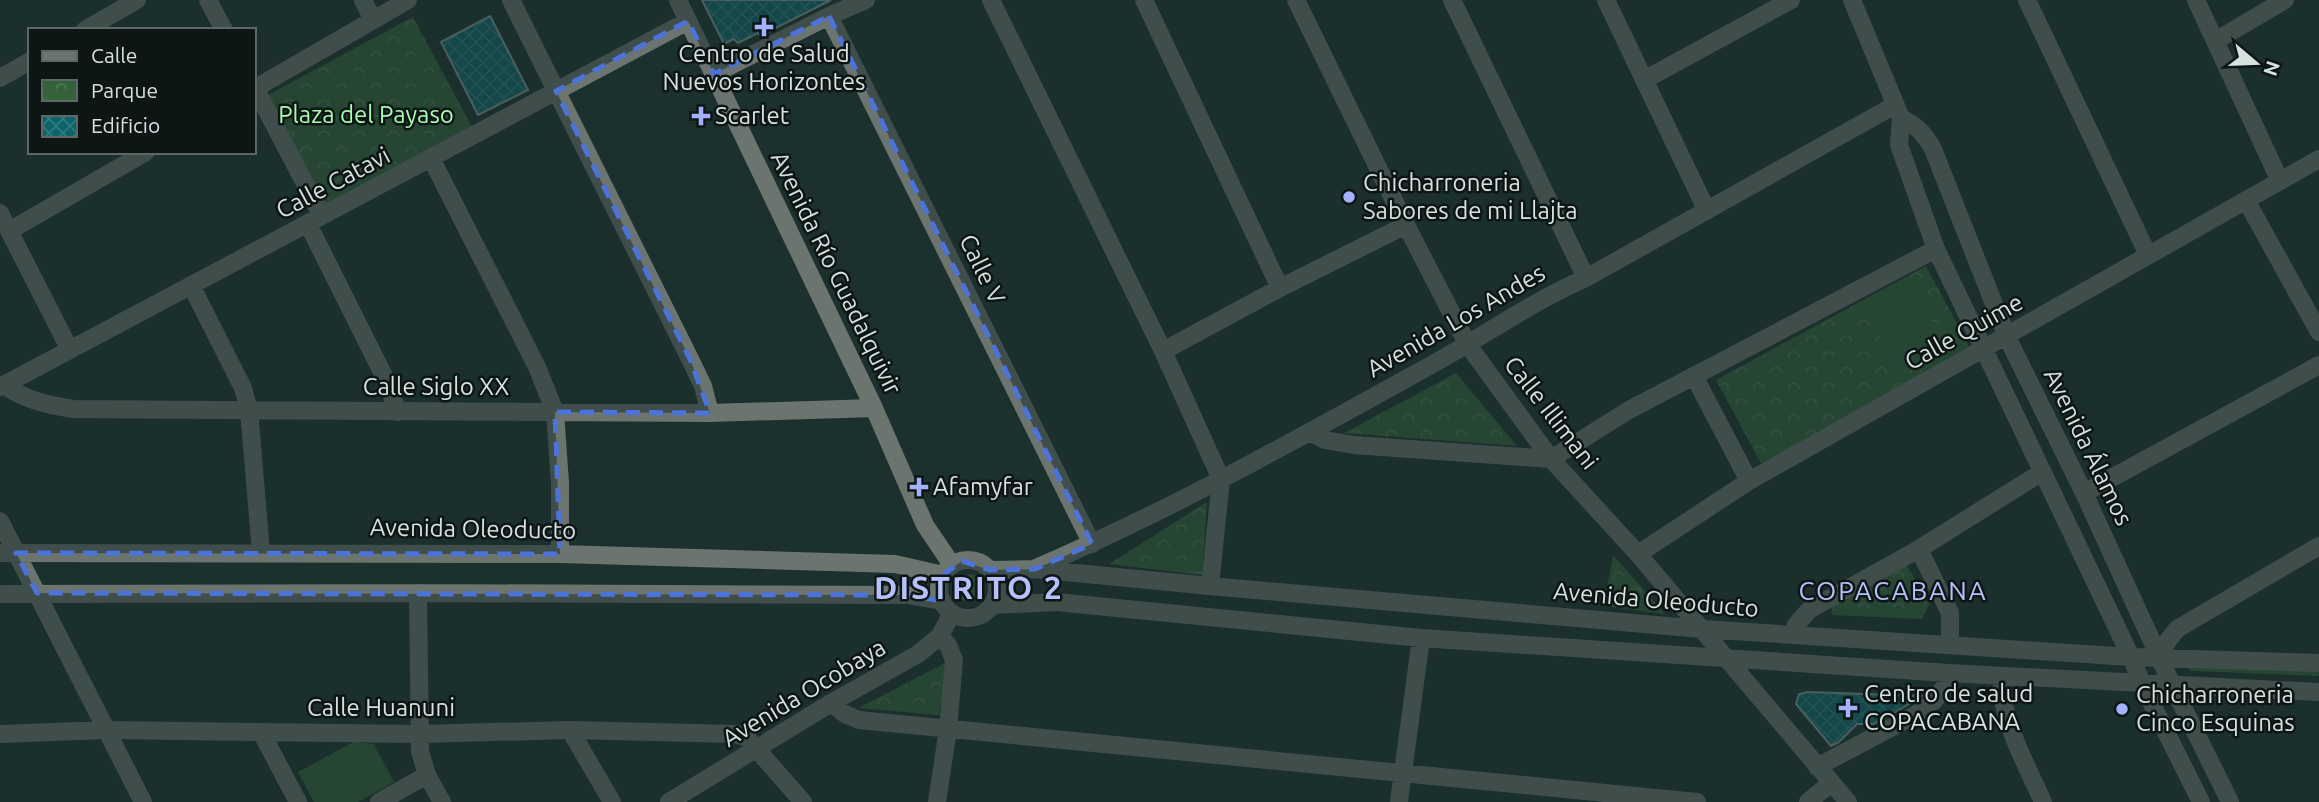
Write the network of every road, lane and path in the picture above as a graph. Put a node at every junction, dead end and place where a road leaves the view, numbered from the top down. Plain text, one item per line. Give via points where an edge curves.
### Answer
1 (137, 0) edge
2 (208, 0) edge
3 (363, 0) edge
4 (408, 0) edge
5 (511, 0) edge
6 (678, 0) edge
7 (866, 0) edge
8 (991, 0) edge
9 (1144, 0) edge
10 (1296, 0) edge
11 (1452, 0) edge
12 (1606, 0) edge
13 (1791, 0) edge
14 (1852, 0) edge
15 (2028, 0) edge
16 (2196, 0) edge
17 (2285, 0) edge
18 (1759, 8) edge
19 (829, 16) junction
20 (373, 20) junction
21 (688, 21) junction
22 (88, 28) edge
23 (223, 28) edge
24 (2215, 41) junction
25 (28, 62) edge
26 (714, 74) junction
27 (0, 78) edge
28 (1644, 80) junction
29 (256, 87) edge
30 (556, 91) junction
31 (256, 92) edge
32 (1898, 112) junction
33 (143, 154) edge
34 (431, 158) junction
35 (2319, 159) edge
36 (2280, 181) junction
37 (2246, 200) junction
38 (1707, 211) junction
39 (0, 213) edge
40 (315, 220) junction
41 (1406, 225) junction
42 (9, 232) junction
43 (1936, 249) junction
44 (2148, 255) junction
45 (1586, 278) junction
46 (191, 285) junction
47 (1280, 288) junction
48 (2319, 332) edge
49 (2007, 337) junction
50 (1468, 345) junction
51 (1984, 349) junction
52 (70, 350) junction
53 (1163, 351) junction
54 (2319, 365) edge
55 (1694, 376) junction
56 (1, 386) edge
57 (874, 408) junction
58 (249, 410) junction
59 (398, 412) junction
60 (555, 412) junction
61 (710, 413) junction
62 (1310, 432) junction
63 (1551, 459) junction
64 (2042, 472) junction
65 (1221, 479) junction
66 (1749, 481) junction
67 (2084, 493) junction
68 (0, 520) edge
69 (1092, 544) junction
70 (2319, 546) edge
71 (1919, 549) junction
72 (261, 552) junction
73 (8, 553) edge
74 (560, 554) junction
75 (1638, 554) junction
76 (1035, 569) junction
77 (948, 570) junction
78 (990, 570) junction
79 (1210, 586) junction
80 (37, 593) junction
81 (418, 593) junction
82 (0, 594) edge
83 (993, 605) junction
84 (947, 607) junction
85 (1702, 629) junction
86 (1794, 635) junction
87 (940, 636) junction
88 (1421, 638) junction
89 (1950, 644) junction
90 (2131, 657) junction
91 (2160, 658) junction
92 (1726, 659) junction
93 (2319, 663) edge
94 (1948, 673) junction
95 (2001, 676) junction
96 (2142, 684) junction
97 (2172, 685) junction
98 (2319, 692) edge
99 (831, 703) junction
100 (948, 729) junction
101 (106, 730) junction
102 (570, 730) junction
103 (261, 732) junction
104 (0, 734) edge
105 (419, 734) junction
106 (757, 750) junction
107 (1817, 767) junction
108 (1402, 773) junction
109 (428, 775) junction
110 (1831, 783) junction
111 (2040, 801) edge
112 (143, 802) edge
113 (298, 802) edge
114 (379, 802) edge
115 (442, 802) edge
116 (612, 802) edge
117 (669, 802) edge
118 (803, 802) edge
119 (937, 802) edge
120 (1398, 802) edge
121 (1697, 802) edge
122 (1808, 802) edge
123 (1848, 802) edge
124 (2201, 802) edge
125 (2230, 802) edge

1 - 22 street
2 - 23 street
3 - 20 street
4 - 20 street
5 - 30 street
6 - 21 street, Avenida Río Guadalquivir
7 - 19 street
8 - 53 street
9 - 47 street
10 - 41 street, Calle Illimani
11 - 45 street
12 - 28 street
13 - 18 street
14 - 32 street, Avenida Álamos
15 - 44 street
16 - 24 street
17 - 24 street
18 - 28 street
19 - 26 street
19 - 69 street, Calle V
20 - 29 street
21 - 26 street, Avenida Río Guadalquivir
21 - 30 street, Calle Catavi
24 - 36 street
25 - 27 street
26 - 57 street, Avenida Río Guadalquivir
28 - 38 street
30 - 34 street, Calle Catavi
30 - 61 street via 703,386
31 - 40 street
32 - 38 street, Avenida Los Andes
32 - 43 street, Avenida Álamos via 1899,145
32 - 49 street, Avenida Álamos via 1924,133 1933,149
33 - 42 street
34 - 40 street, Calle Catavi
34 - 60 street via 537,367
35 - 36 street, Calle Quime
36 - 37 street, Calle Quime
37 - 44 street, Calle Quime
37 - 48 street
38 - 45 street, Avenida Los Andes
39 - 42 street
40 - 46 street, Calle Catavi
40 - 59 street
41 - 47 street
41 - 50 street, Calle Illimani
42 - 52 street
43 - 51 street, Avenida Álamos
43 - 55 street
44 - 49 street, Calle Quime
45 - 50 street, Avenida Los Andes via 1561,288
46 - 52 street, Calle Catavi
46 - 58 street via 243,388
47 - 53 street
49 - 51 street, Calle Quime
49 - 67 street, Avenida Álamos
50 - 62 street, Avenida Los Andes
50 - 63 street, Calle Illimani
51 - 64 street, Avenida Álamos
51 - 66 street, Calle Quime
52 - 56 street, Calle Catavi
53 - 65 street
54 - 67 street
55 - 63 street
55 - 66 street
56 - 58 street, Calle Siglo XX via 42,404 74,409
57 - 61 street, Calle Siglo XX
57 - 77 street, Avenida Río Guadalquivir
58 - 59 street, Calle Siglo XX
58 - 72 street
59 - 60 street, Calle Siglo XX
60 - 61 street, Calle Siglo XX
60 - 74 street
62 - 63 street via 1354,445
62 - 65 street, Avenida Los Andes
63 - 75 street, Calle Illimani
64 - 71 street
64 - 90 street, Avenida Álamos
65 - 69 street, Avenida Los Andes
65 - 79 street
66 - 75 street, Calle Quime
67 - 91 street, Avenida Álamos
68 - 73 street
69 - 76 street, Avenida Los Andes
70 - 91 street via 2177,629
71 - 86 street via 1810,610 1796,625
71 - 89 street via 1950,614
72 - 73 street, Avenida Oleoducto
72 - 74 street, Avenida Oleoducto
73 - 80 street
74 - 77 street, Avenida Oleoducto via 895,564
75 - 85 street, Calle Illimani
76 - 78 street, Avenida Oleoducto
76 - 79 street, Avenida Oleoducto
77 - 78 street via 972,560
77 - 84 street via 940,592
78 - 83 street via 996,581
79 - 85 street, Avenida Oleoducto
80 - 81 street
80 - 82 street
80 - 101 street
81 - 84 street via 907,595
81 - 105 street
83 - 84 street via 969,618
83 - 88 street via 1056,602
84 - 87 street, Avenida Ocobaya
85 - 86 street, Avenida Oleoducto
85 - 92 street, Calle Illimani
86 - 89 street, Avenida Oleoducto
87 - 99 street, Avenida Ocobaya via 918,654
87 - 100 street via 954,660
88 - 92 street
88 - 108 street
89 - 90 street, Avenida Oleoducto
90 - 91 street, Avenida Oleoducto
90 - 96 street, Avenida Álamos
91 - 93 street, Avenida Oleoducto
91 - 97 street, Avenida Álamos
92 - 94 street
92 - 107 street, Calle Illimani
94 - 95 street
94 - 107 street via 1943,691 1924,708
95 - 96 street
95 - 111 street via 2010,727
96 - 97 street
96 - 124 street, Avenida Álamos
97 - 98 street
97 - 125 street, Avenida Álamos
99 - 100 street via 859,720
99 - 106 street, Avenida Ocobaya
100 - 108 street
100 - 119 street
101 - 103 street, Calle Huanuni
101 - 104 street, Calle Huanuni
101 - 112 street
102 - 105 street, Calle Huanuni
102 - 106 street, Calle Huanuni via 735,734 746,737
102 - 116 street
103 - 105 street, Calle Huanuni
103 - 113 street
105 - 109 street
106 - 117 street, Avenida Ocobaya
106 - 118 street, Calle Huanuni
107 - 110 street, Calle Illimani
108 - 120 street
108 - 121 street
109 - 114 street
109 - 115 street
110 - 122 street
110 - 123 street, Calle Illimani

